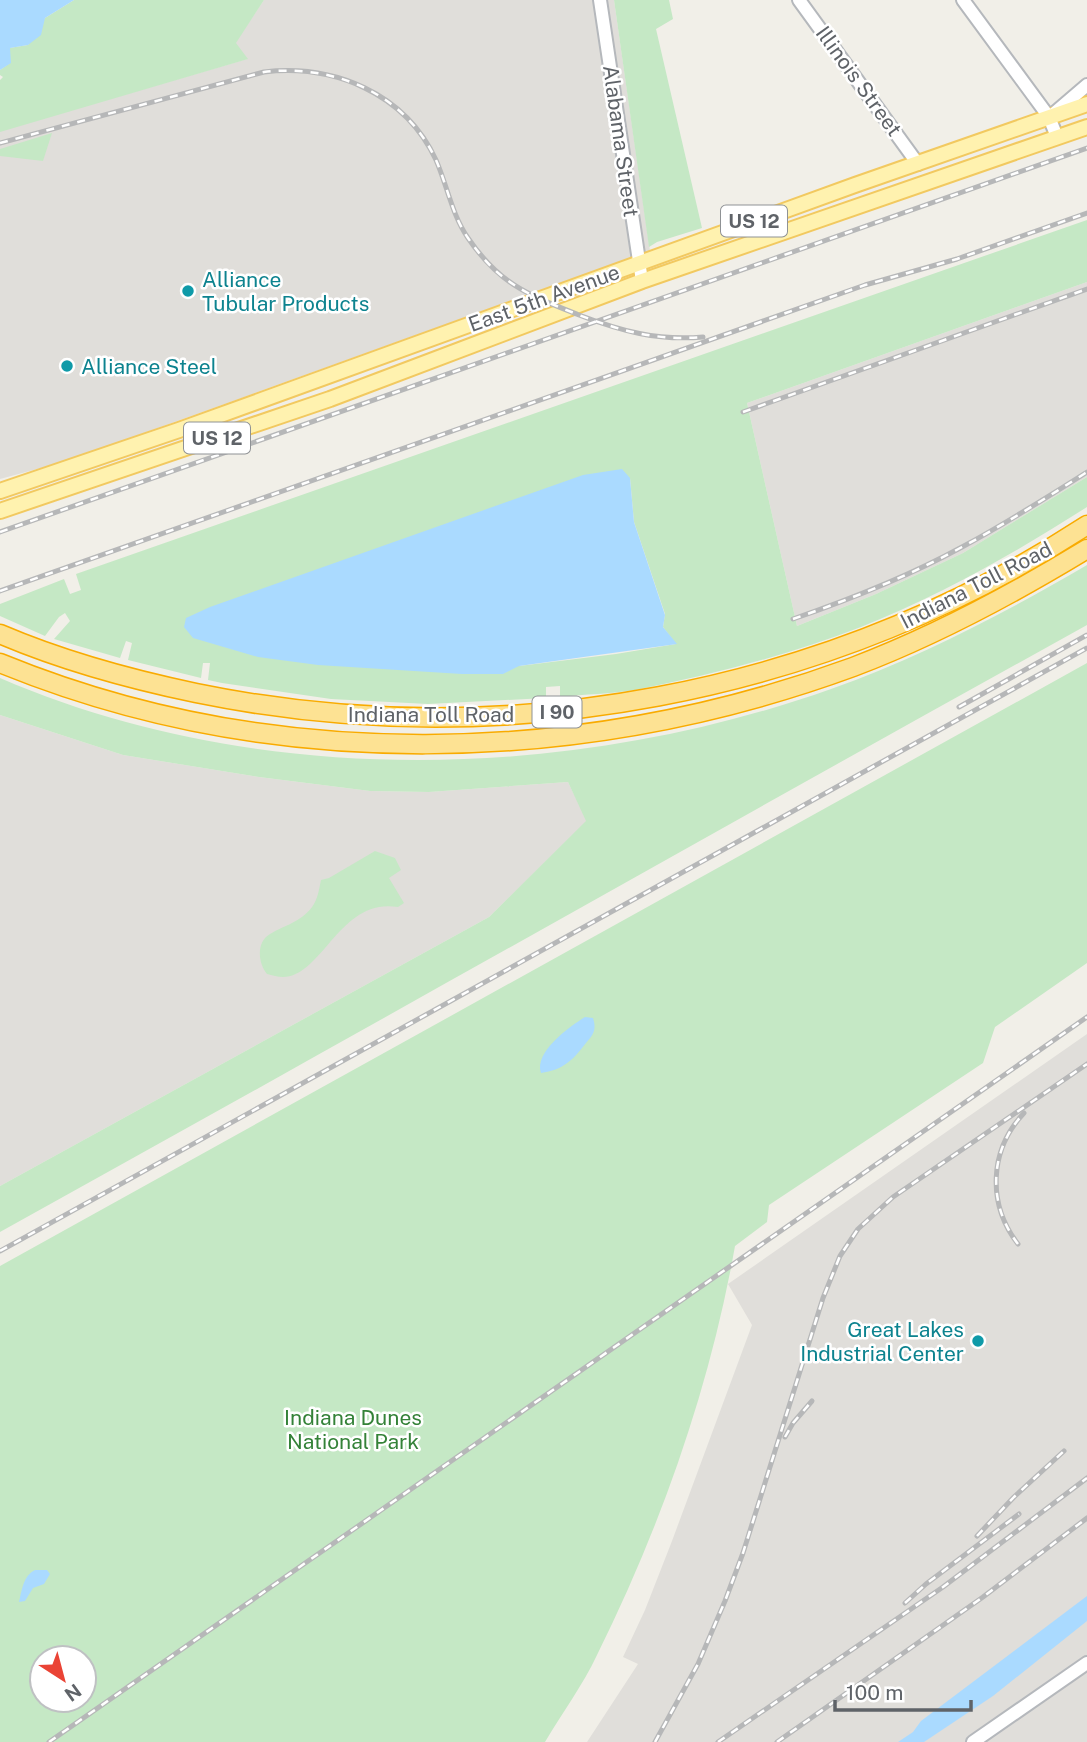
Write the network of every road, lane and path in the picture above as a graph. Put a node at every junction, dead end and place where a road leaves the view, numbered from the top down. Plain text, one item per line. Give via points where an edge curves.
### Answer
1 (600, 0) edge
2 (799, 0) edge
3 (963, 0) edge
4 (1087, 85) edge
5 (1087, 104) edge
6 (1049, 117) junction
7 (1087, 127) edge
8 (1057, 137) junction
9 (918, 164) junction
10 (638, 264) junction
11 (642, 281) junction
12 (0, 491) edge
13 (0, 511) edge
14 (1087, 525) edge
15 (1087, 549) edge
16 (0, 634) edge
17 (0, 663) edge
18 (1087, 1663) edge
19 (973, 1742) edge

1 - 10 street, Alabama Street
2 - 9 street, Illinois Street
3 - 6 street
4 - 6 street
5 - 6 main road, East 5th Avenue / US 12
6 - 8 street
6 - 9 main road, East 5th Avenue / US 12
7 - 8 main road, East 5th Avenue / US 12
8 - 11 main road, East 5th Avenue / US 12
9 - 10 main road, East 5th Avenue / US 12
10 - 11 street, Alabama Street
10 - 12 main road, East 5th Avenue / US 12
11 - 13 main road, East 5th Avenue / US 12 via 317,403
14 - 16 highway, Indiana Toll Road / I 90 via 958,599 848,646 708,688 550,713 425,719 245,703 111,673
15 - 17 highway, Indiana Toll Road / I 90 via 966,617 855,666 717,709 557,737 364,744 245,731 103,699
18 - 19 street

